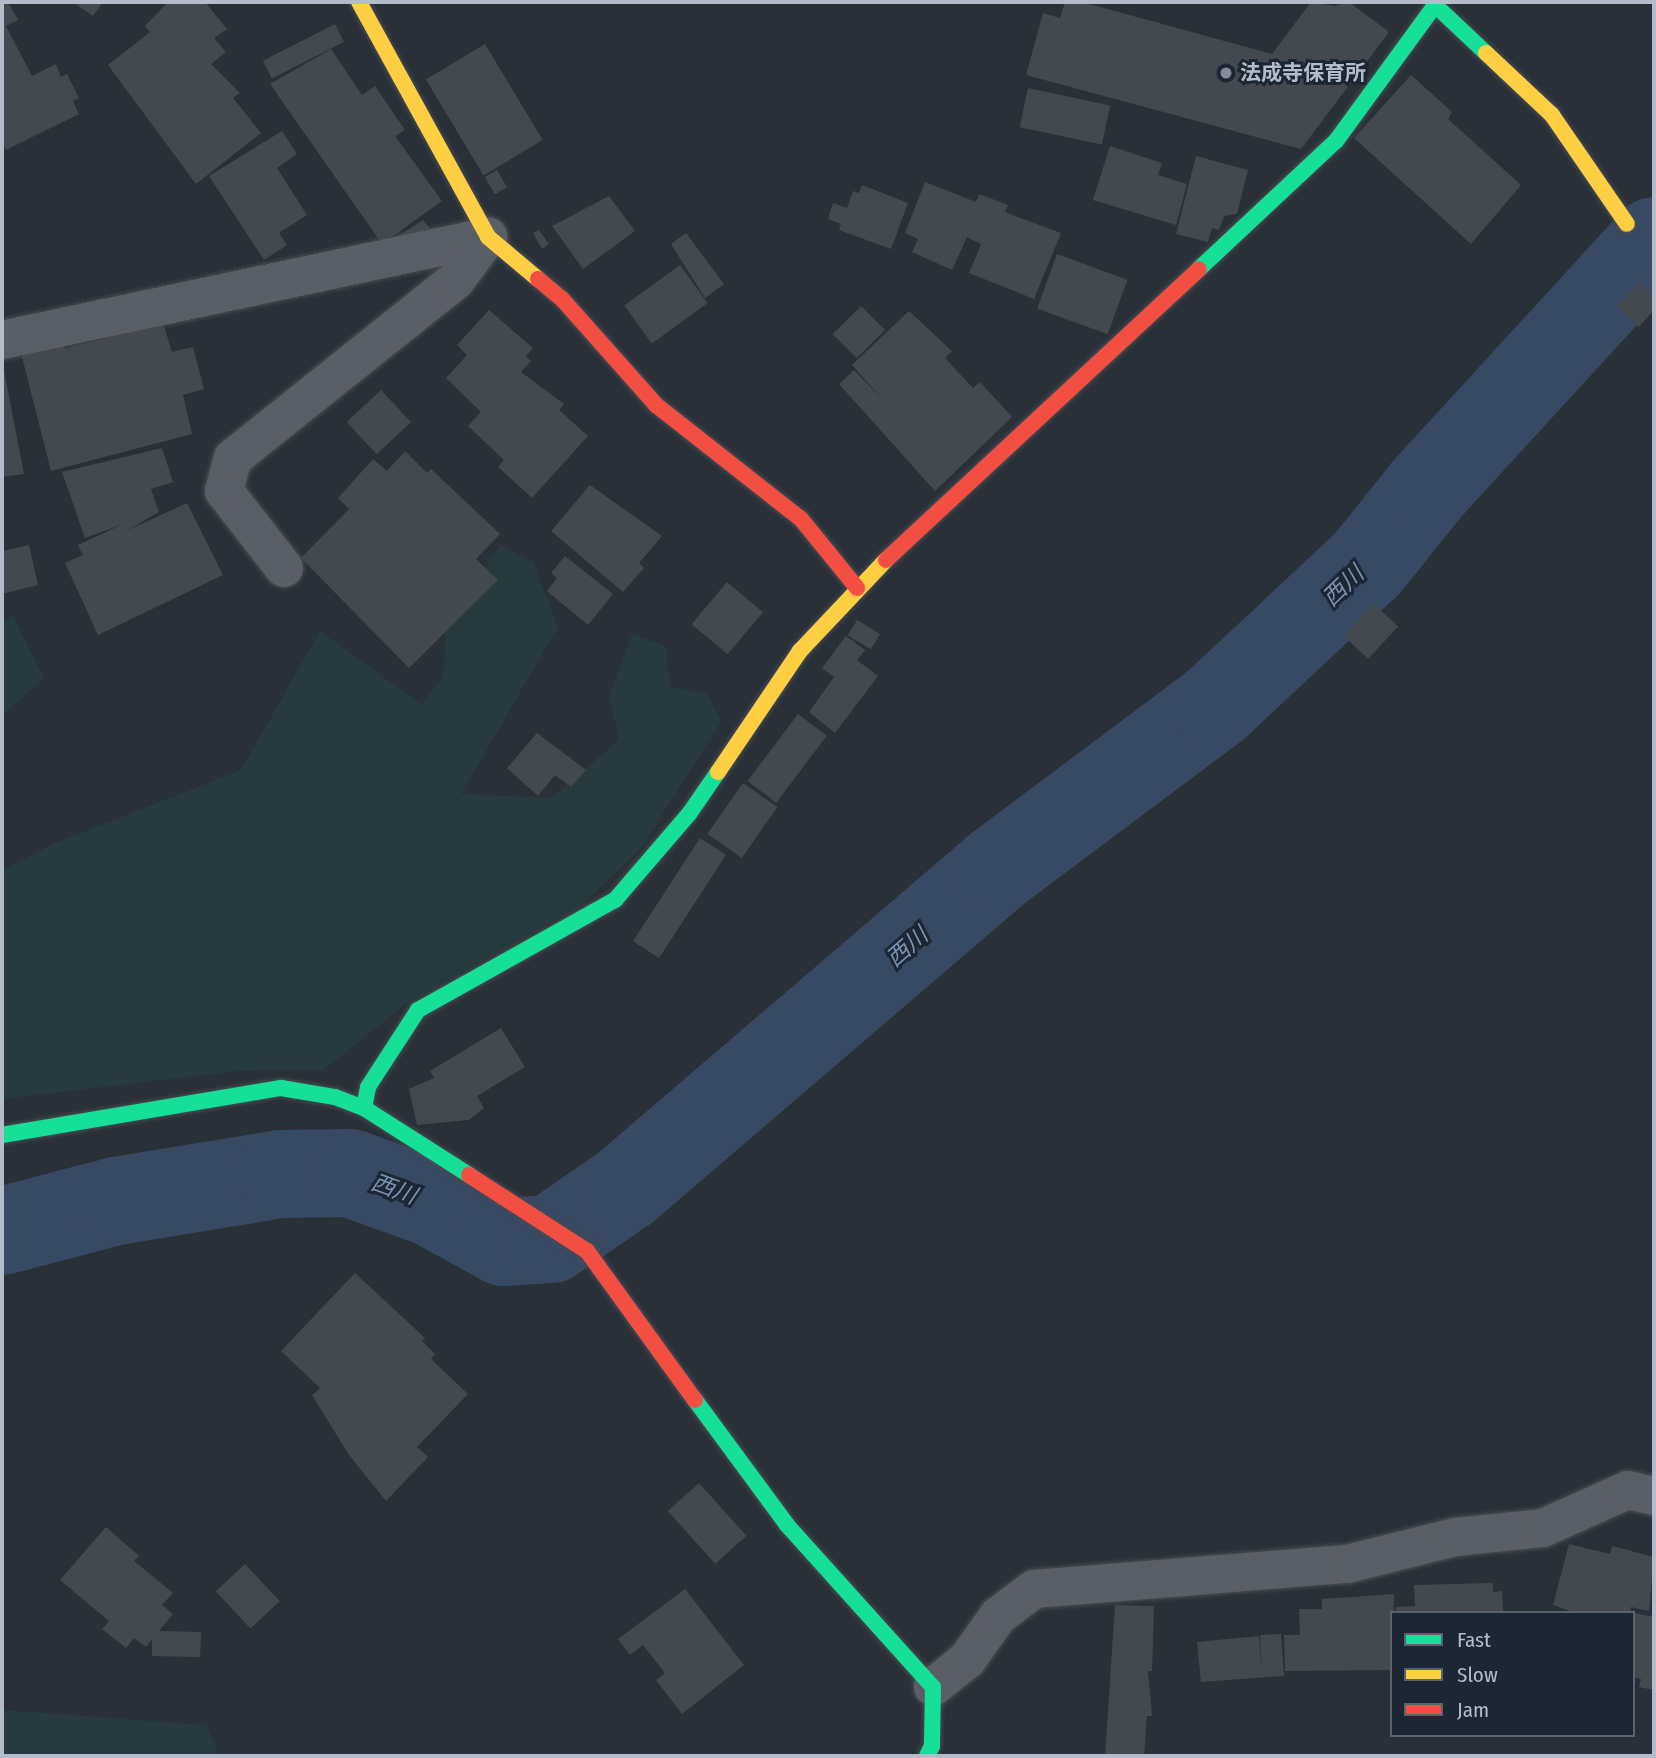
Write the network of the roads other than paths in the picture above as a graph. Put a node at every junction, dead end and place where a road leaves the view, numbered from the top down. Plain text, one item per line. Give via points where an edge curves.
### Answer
1 (359, 2) edge
2 (1434, 3) edge
3 (1627, 223) dead end
4 (488, 237) junction
5 (2, 340) edge
6 (284, 568) dead end
7 (857, 588) junction
8 (364, 1108) junction
9 (2, 1135) edge
10 (1654, 1496) edge
11 (933, 1687) junction
12 (927, 1756) edge

1 - 4 street
2 - 3 street via 1552,115
2 - 7 street via 1336,141
4 - 5 street
4 - 6 street via 456,280 233,458 224,491
4 - 7 street via 562,299 656,405 801,519
7 - 8 street via 800,652 689,814 615,900 418,1010 368,1087
8 - 9 street via 335,1097 281,1088
8 - 11 street via 587,1251 787,1525
10 - 11 street via 1628,1490 1543,1528 1455,1537 1347,1564 1034,1589 998,1616 967,1660
11 - 12 street via 932,1746

